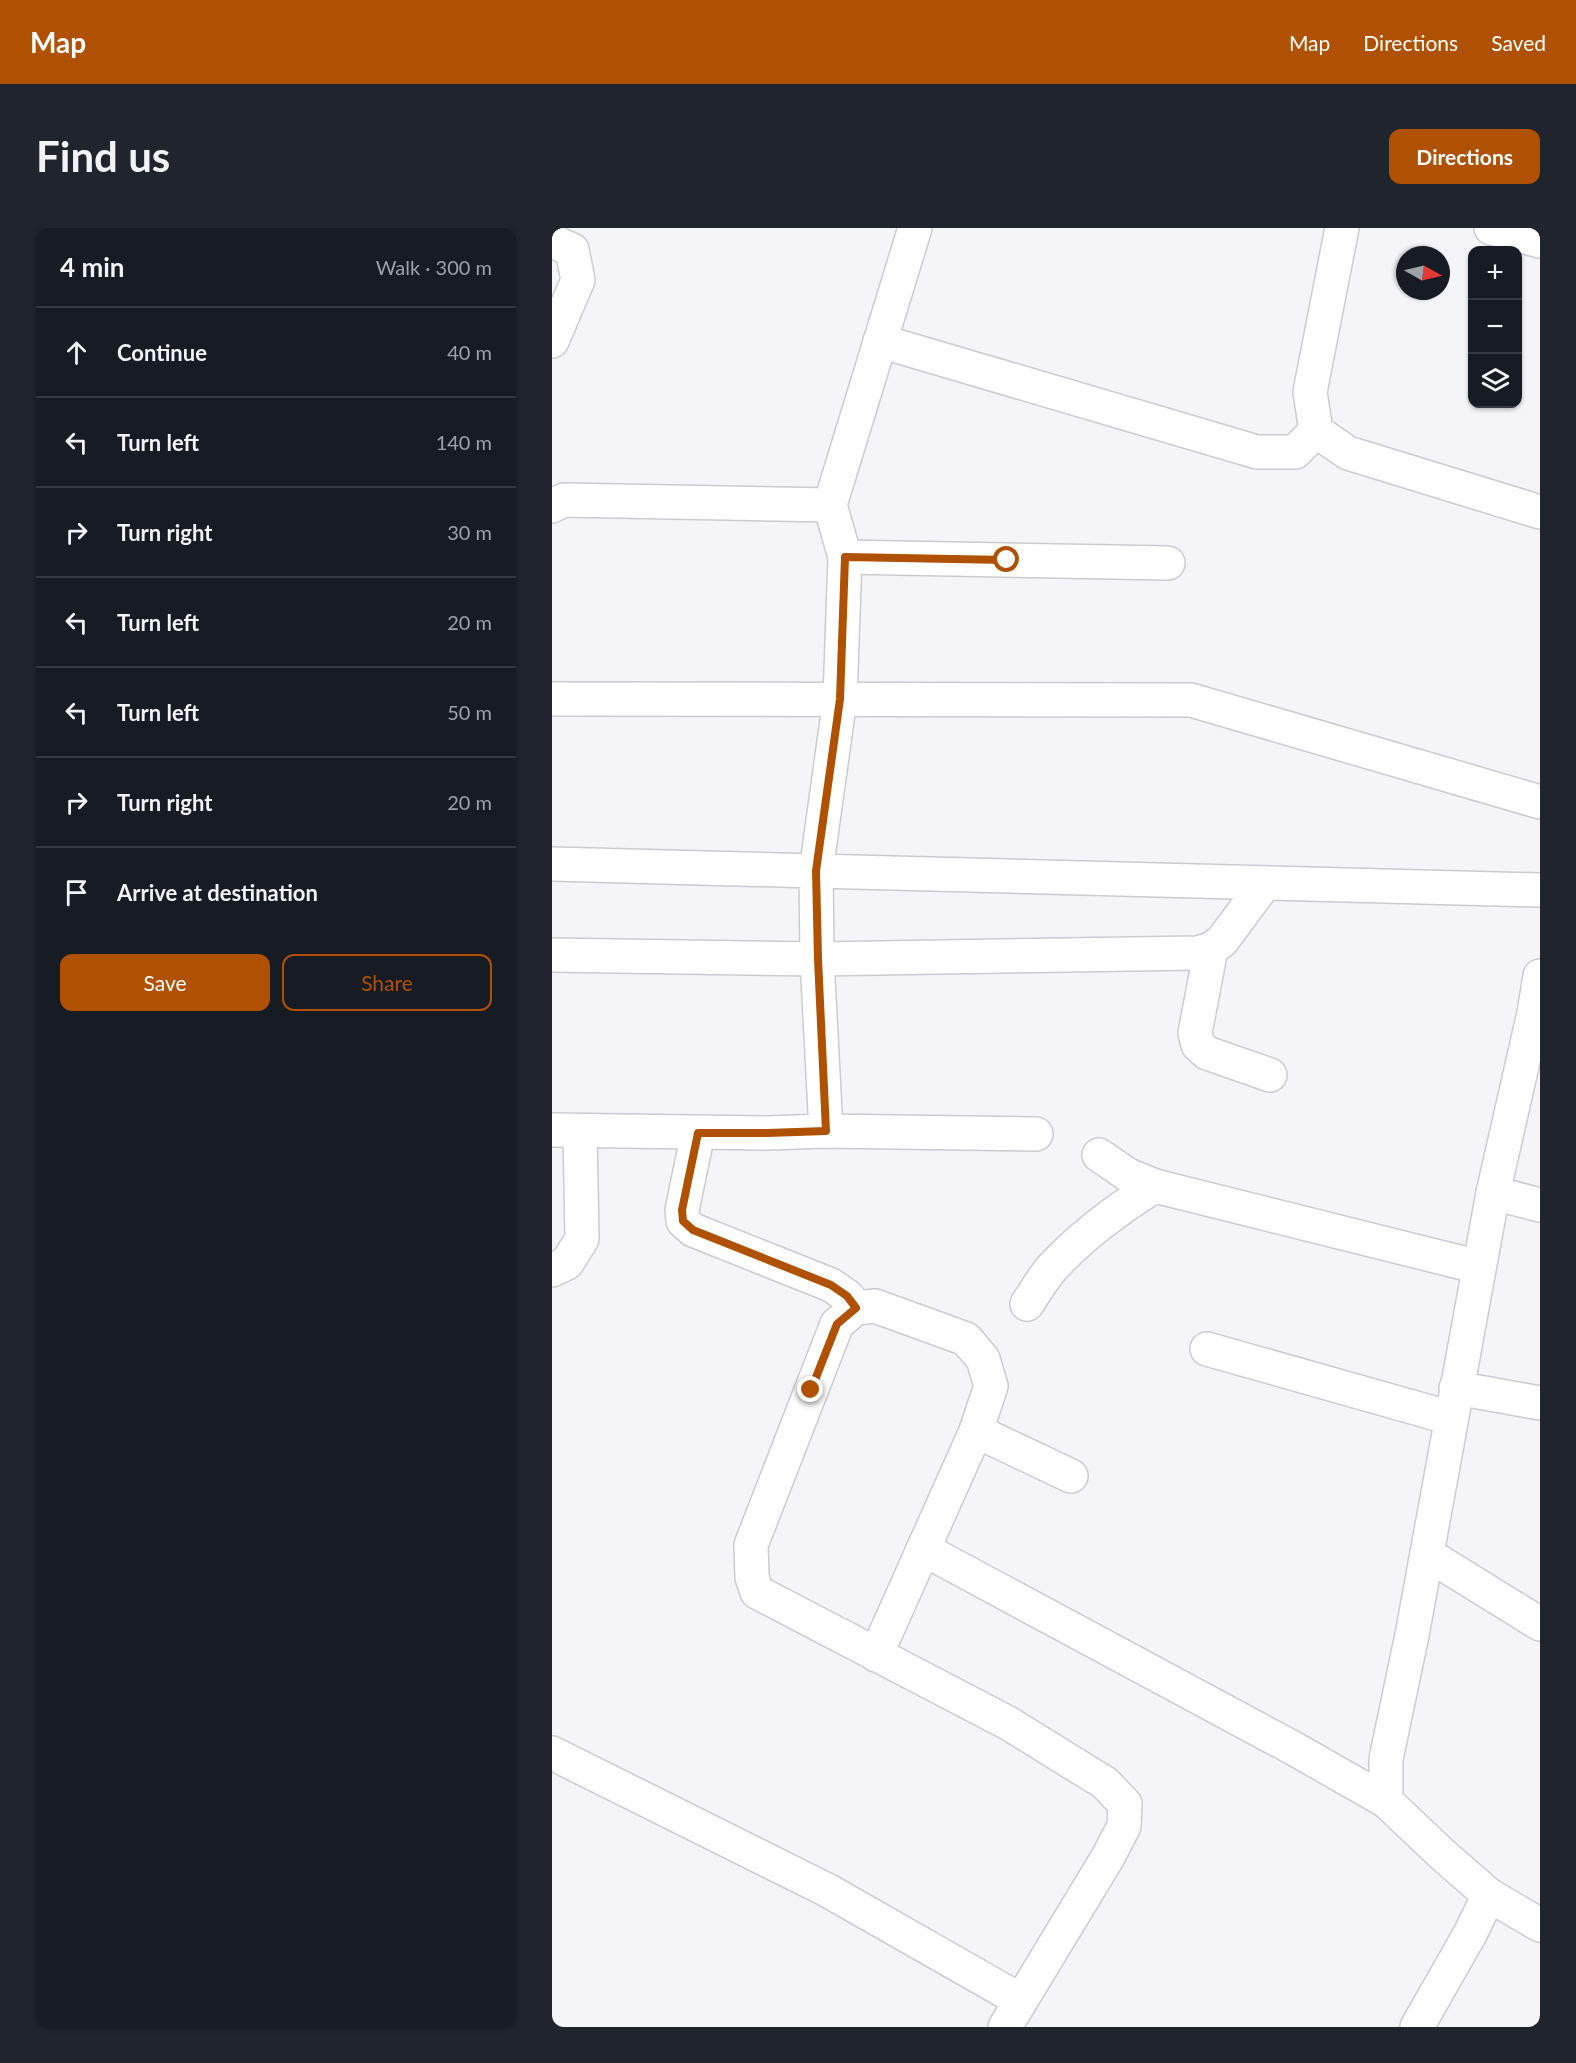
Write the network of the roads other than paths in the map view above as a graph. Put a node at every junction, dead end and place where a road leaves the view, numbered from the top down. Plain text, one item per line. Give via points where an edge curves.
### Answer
1 (915, 228) edge
2 (1491, 228) edge
3 (1334, 230) edge
4 (552, 241) edge
5 (1540, 241) edge
6 (552, 341) edge
7 (880, 341) junction
8 (1316, 431) junction
9 (830, 505) junction
10 (552, 506) edge
11 (1540, 512) edge
12 (845, 557) junction
13 (1168, 563) dead end
14 (552, 699) edge
15 (840, 699) junction
16 (1540, 802) edge
17 (552, 864) edge
18 (816, 871) junction
19 (1265, 883) junction
20 (1540, 890) edge
21 (1211, 949) junction
22 (552, 955) edge
23 (818, 959) junction
24 (1540, 976) edge
25 (1537, 1014) edge
26 (1270, 1075) dead end
27 (566, 1130) edge
28 (826, 1131) junction
29 (698, 1133) junction
30 (1036, 1134) dead end
31 (1099, 1155) dead end
32 (1155, 1186) junction
33 (1493, 1193) junction
34 (1540, 1205) edge
35 (1479, 1267) junction
36 (552, 1270) edge
37 (1027, 1304) dead end
38 (856, 1308) junction
39 (1207, 1349) dead end
40 (1453, 1403) junction
41 (1540, 1403) edge
42 (976, 1431) junction
43 (1071, 1476) dead end
44 (923, 1549) junction
45 (1427, 1554) junction
46 (1540, 1624) edge
47 (876, 1655) junction
48 (552, 1753) edge
49 (1386, 1801) junction
50 (1489, 1895) junction
51 (1540, 1925) edge
52 (1013, 2014) edge
53 (1417, 2027) edge

1 - 7 street
2 - 5 street
3 - 8 street via 1310,392
4 - 6 street via 572,250 578,280
7 - 8 street via 1257,452 1294,452
7 - 9 street
8 - 11 street via 1348,453
9 - 10 street via 564,500
9 - 12 street
12 - 13 street
12 - 15 street
14 - 15 street
15 - 16 street via 1191,700
15 - 18 street
17 - 18 street
18 - 19 street
18 - 23 street
19 - 20 street
19 - 21 street via 1222,941
21 - 23 street via 1197,953
21 - 26 street via 1195,1033 1197,1044 1207,1053
22 - 23 street
23 - 28 street
24 - 25 street
25 - 33 street
27 - 29 street
27 - 36 street via 582,1239 567,1263
28 - 29 street
28 - 30 street
29 - 38 street via 683,1221 693,1230 831,1285
31 - 32 street via 1128,1175
32 - 35 street
32 - 37 street via 1115,1210 1076,1243 1049,1271
33 - 34 street
33 - 35 street
35 - 40 street
38 - 42 street via 875,1306 966,1340 983,1359 991,1386
38 - 47 street via 837,1324 751,1545 752,1577 757,1592
39 - 40 street
40 - 41 street
40 - 45 street
42 - 43 street
42 - 44 street
44 - 47 street
44 - 49 street
45 - 46 street
45 - 49 street via 1386,1759
47 - 52 street via 1008,1723 1105,1783 1125,1804 1124,1826 1108,1857
48 - 52 street via 827,1890
49 - 50 street
50 - 51 street
50 - 53 street

